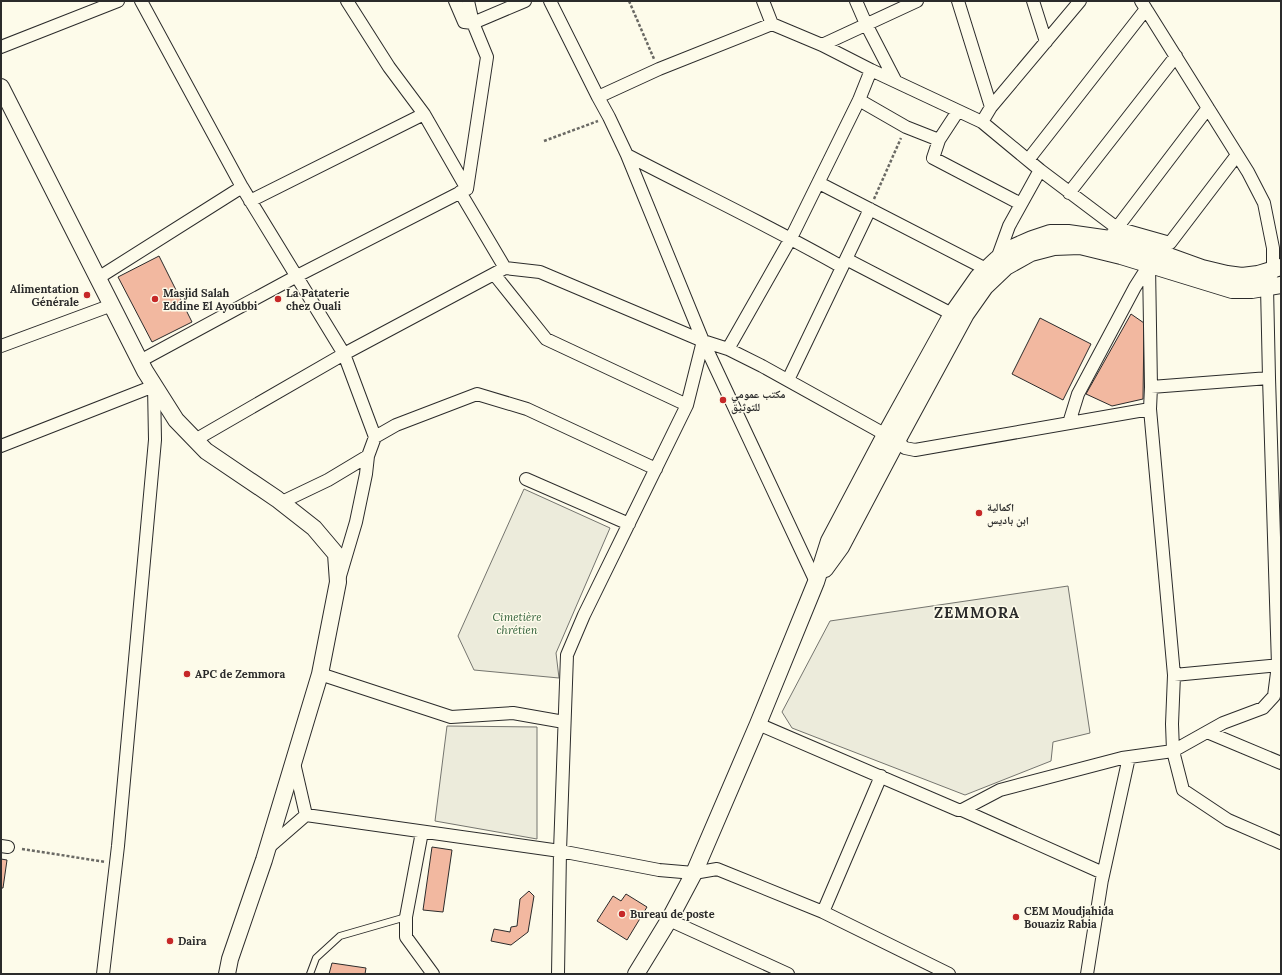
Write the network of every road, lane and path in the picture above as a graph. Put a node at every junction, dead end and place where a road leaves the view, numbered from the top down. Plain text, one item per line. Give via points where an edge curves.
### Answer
1 (118, 1) edge
2 (141, 1) edge
3 (347, 1) edge
4 (455, 1) edge
5 (468, 1) edge
6 (525, 1) edge
7 (550, 1) edge
8 (629, 1) edge
9 (763, 1) edge
10 (856, 1) edge
11 (917, 1) edge
12 (958, 1) edge
13 (1033, 1) edge
14 (1080, 1) edge
15 (1144, 5) edge
16 (473, 23) junction
17 (772, 24) junction
18 (866, 24) junction
19 (1046, 42) junction
20 (822, 45) junction
21 (1, 47) edge
22 (1176, 56) junction
23 (659, 69) junction
24 (872, 70) junction
25 (895, 80) junction
26 (1, 87) edge
27 (598, 97) junction
28 (859, 100) junction
29 (991, 107) junction
30 (1208, 108) junction
31 (958, 111) junction
32 (424, 114) junction
33 (609, 117) junction
34 (982, 122) junction
35 (906, 126) junction
36 (939, 140) junction
37 (544, 141) dead end
38 (626, 155) junction
39 (1237, 155) junction
40 (1028, 160) junction
41 (1040, 170) junction
42 (819, 183) junction
43 (242, 187) junction
44 (463, 190) junction
45 (1070, 193) junction
46 (250, 201) junction
47 (1021, 204) junction
48 (870, 209) junction
49 (1112, 233) junction
50 (791, 238) junction
51 (844, 263) junction
52 (992, 264) junction
53 (1148, 265) junction
54 (1277, 269) edge
55 (500, 271) junction
56 (297, 276) junction
57 (98, 278) junction
58 (1274, 286) edge
59 (112, 305) junction
60 (952, 314) junction
61 (704, 341) junction
62 (1, 346) edge
63 (728, 349) junction
64 (344, 354) junction
65 (140, 361) junction
66 (1269, 378) junction
67 (788, 380) junction
68 (154, 386) junction
69 (1151, 387) junction
70 (687, 405) junction
71 (1150, 408) junction
72 (1069, 423) junction
73 (375, 437) junction
74 (891, 438) junction
75 (195, 440) junction
76 (1, 446) edge
77 (368, 456) junction
78 (656, 469) junction
79 (526, 479) dead end
80 (282, 502) junction
81 (629, 524) junction
82 (338, 582) junction
83 (816, 582) junction
84 (1279, 665) edge
85 (320, 674) junction
86 (1174, 675) junction
87 (1277, 697) edge
88 (564, 722) junction
89 (758, 724) junction
90 (1207, 732) junction
91 (1173, 751) junction
92 (1129, 757) junction
93 (294, 762) junction
94 (1281, 763) edge
95 (881, 776) junction
96 (962, 810) junction
97 (306, 815) junction
98 (422, 832) junction
99 (1281, 843) edge
100 (267, 848) junction
101 (22, 849) dead end
102 (560, 851) junction
103 (116, 864) junction
104 (694, 873) junction
105 (1102, 880) junction
106 (824, 912) junction
107 (406, 918) junction
108 (669, 920) junction
109 (103, 974) edge
110 (227, 974) edge
111 (310, 974) edge
112 (433, 974) edge
113 (558, 974) edge
114 (636, 974) edge
115 (788, 974) edge
116 (950, 974) edge
117 (1087, 974) edge

1 - 21 street
2 - 43 street
3 - 32 street via 389,67
4 - 16 street via 464,22
5 - 16 street
6 - 16 street
7 - 27 street
8 - 23 path
9 - 17 street
10 - 18 street
11 - 18 street
12 - 29 street
13 - 19 street
14 - 19 street
15 - 22 street
15 - 40 street
16 - 44 street via 487,57
17 - 20 street
17 - 23 street
18 - 20 street
18 - 25 street
19 - 29 street
20 - 24 street
22 - 30 street
22 - 45 street
23 - 27 street
24 - 25 street
24 - 28 street
25 - 31 street
26 - 57 main road
27 - 33 street
28 - 35 street
28 - 42 street
29 - 34 street
30 - 39 street
30 - 49 street
31 - 34 street
31 - 36 street
32 - 44 street
32 - 46 street
33 - 37 path
33 - 38 street
34 - 40 street
35 - 36 street
35 - 48 path
36 - 47 street via 933,158
38 - 50 street
38 - 61 street
39 - 49 street via 1170,243
39 - 54 street via 1264,203
40 - 41 street
41 - 45 street
41 - 47 street
42 - 48 street
42 - 50 street
43 - 46 street
43 - 57 street
44 - 55 street
44 - 56 street
45 - 49 street
46 - 56 street
47 - 52 street
48 - 51 street
48 - 52 street
49 - 52 main road via 1050,233 1014,247
49 - 54 main road via 1202,268 1227,274 1242,276
50 - 51 street
50 - 63 street
51 - 60 street
51 - 67 street
52 - 60 main road via 978,277
53 - 58 main road via 1232,290
53 - 69 street
53 - 72 street via 1078,394
53 - 74 main road via 1080,246 1061,246 1031,253 1006,267 985,287 966,314
54 - 58 street
55 - 61 street via 540,272
55 - 64 street
55 - 70 street via 546,339
56 - 64 street
56 - 65 street
57 - 59 main road
58 - 66 street
59 - 62 street
59 - 65 main road
60 - 74 main road
61 - 63 street
61 - 70 street
61 - 83 street
63 - 67 street
64 - 73 street
64 - 75 street
65 - 68 main road
66 - 69 street
66 - 84 street
67 - 74 street
68 - 75 main road via 176,420
68 - 76 street
68 - 103 street via 155,440
69 - 71 street
70 - 78 street
71 - 72 street
71 - 86 street
72 - 74 street via 915,450 906,448
73 - 77 street
73 - 78 street via 396,425 477,394 527,409
74 - 83 main road via 842,547
75 - 80 main road via 206,451
77 - 80 street via 328,480
77 - 82 street via 356,522
78 - 81 street
79 - 81 street
80 - 82 main road via 314,528 336,554
81 - 88 street via 567,655
82 - 85 main road
83 - 89 main road
84 - 86 street
84 - 87 street
85 - 88 street via 451,717 513,713
85 - 93 main road
86 - 91 street
87 - 90 street via 1263,708
88 - 102 street
89 - 95 street
89 - 104 main road
90 - 91 street
90 - 94 street
91 - 92 street
91 - 99 street via 1183,790 1228,820
92 - 96 street via 1000,790
92 - 105 street
93 - 97 street
93 - 100 main road
95 - 96 street
95 - 106 street
96 - 105 street via 1103,873
97 - 98 street
97 - 100 street
98 - 102 street
98 - 107 street
100 - 110 main road
101 - 103 path
102 - 104 street via 659,870
102 - 113 street
103 - 109 street
104 - 106 street via 717,869
104 - 108 main road
105 - 117 street
106 - 116 street
107 - 111 lane via 340,936 316,958
107 - 112 street via 406,936
108 - 114 main road
108 - 115 street

